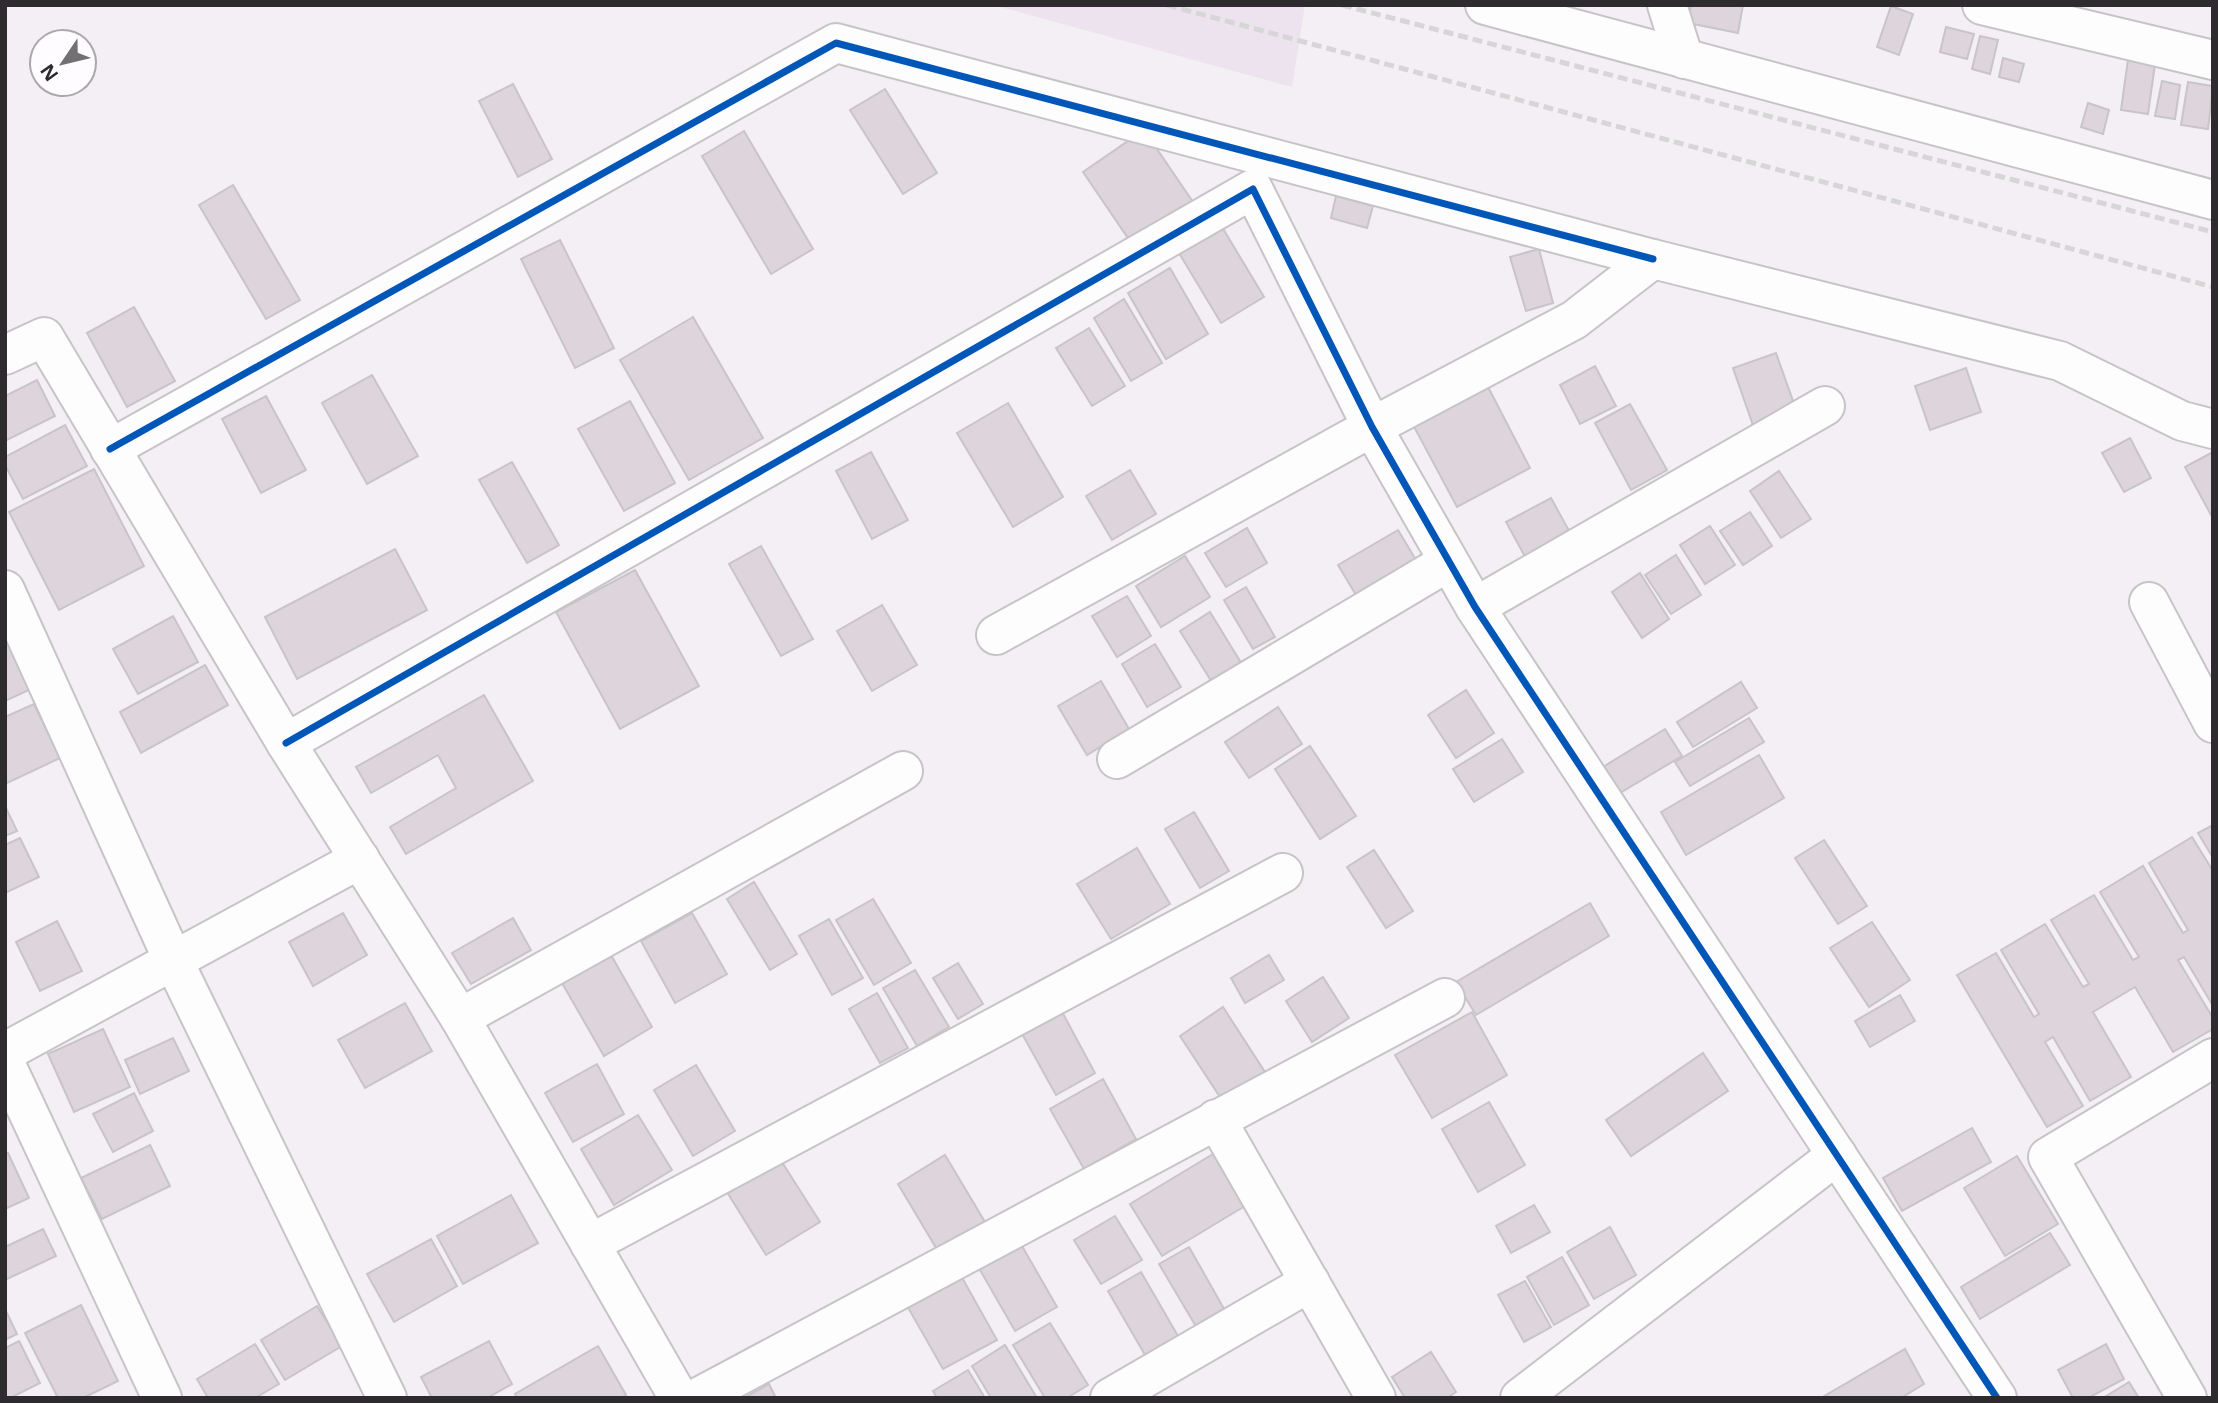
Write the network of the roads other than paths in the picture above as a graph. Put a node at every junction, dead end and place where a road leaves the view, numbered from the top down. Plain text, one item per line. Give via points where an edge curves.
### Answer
1 (1667, 5) edge
2 (1982, 5) edge
3 (1494, 6) edge
4 (1684, 59) junction
5 (2213, 60) edge
6 (2213, 200) edge
7 (1653, 259) junction
8 (5, 355) edge
9 (1825, 406) dead end
10 (1372, 427) junction
11 (2213, 429) edge
12 (110, 449) junction
13 (1448, 562) junction
14 (5, 590) edge
15 (2149, 602) dead end
16 (1475, 607) junction
17 (996, 635) dead end
18 (2213, 723) edge
19 (286, 743) junction
20 (1117, 759) dead end
21 (903, 771) dead end
22 (360, 859) junction
23 (1283, 873) dead end
24 (173, 960) junction
25 (1445, 998) dead end
26 (460, 1018) junction
27 (5, 1052) edge
28 (2213, 1058) edge
29 (5, 1063) edge
30 (1216, 1119) junction
31 (1837, 1155) junction
32 (590, 1244) junction
33 (1310, 1282) junction
34 (162, 1398) edge
35 (387, 1398) edge
36 (679, 1398) edge
37 (697, 1398) edge
38 (1110, 1398) edge
39 (1376, 1398) edge
40 (1520, 1398) edge
41 (1997, 1398) edge
42 (2187, 1398) edge

1 - 4 street
2 - 5 street
3 - 4 street
4 - 6 street
7 - 10 street via 1574,320
7 - 11 street via 2060,361 2182,421
7 - 12 street via 836,43
8 - 12 street via 44,337
9 - 16 street
10 - 13 street
10 - 17 street
10 - 19 street via 1253,189
12 - 19 street
13 - 16 street
13 - 20 street
14 - 24 street
15 - 18 street
16 - 31 street
19 - 22 street
21 - 26 street
22 - 24 street
22 - 26 street
23 - 32 street
24 - 27 street
24 - 35 street
25 - 30 street
26 - 32 street
28 - 42 street via 2048,1157
29 - 34 street
30 - 33 street
30 - 37 street
31 - 40 street
31 - 41 street
32 - 36 street
33 - 38 street
33 - 39 street

